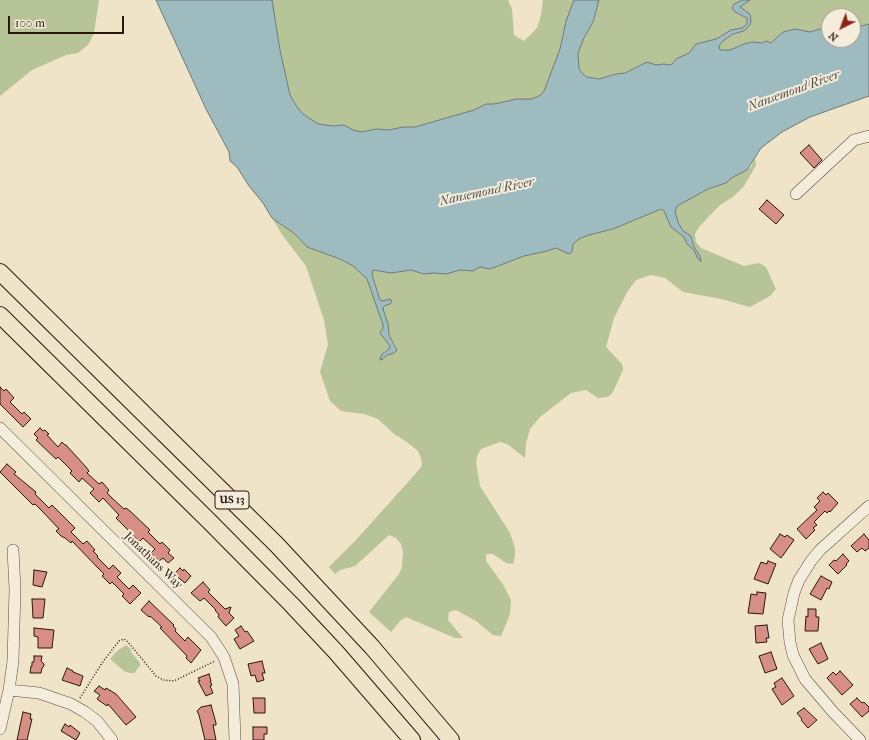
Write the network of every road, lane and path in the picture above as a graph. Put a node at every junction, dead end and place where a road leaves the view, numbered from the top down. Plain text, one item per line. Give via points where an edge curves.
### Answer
1 (869, 136) edge
2 (796, 194) dead end
3 (0, 272) edge
4 (0, 315) edge
5 (0, 428) edge
6 (869, 506) edge
7 (13, 550) dead end
8 (224, 657) junction
9 (9, 690) junction
10 (75, 707) junction
11 (0, 729) edge
12 (112, 740) edge
13 (235, 740) edge
14 (412, 740) edge
15 (451, 740) edge
16 (860, 740) edge

1 - 2 street via 854,140
3 - 15 highway, US 13 via 282,551 372,646
4 - 14 highway, US 13 via 291,604
5 - 8 street, Jonathans Way via 204,629
6 - 16 street via 811,561 799,580 788,620 793,655 805,679
7 - 9 street via 14,629
8 - 10 path via 170,682 156,676 124,639 119,641 102,663
8 - 13 street, Jonathans Way via 233,684
9 - 10 street via 39,693
9 - 11 street
10 - 12 street via 86,712

